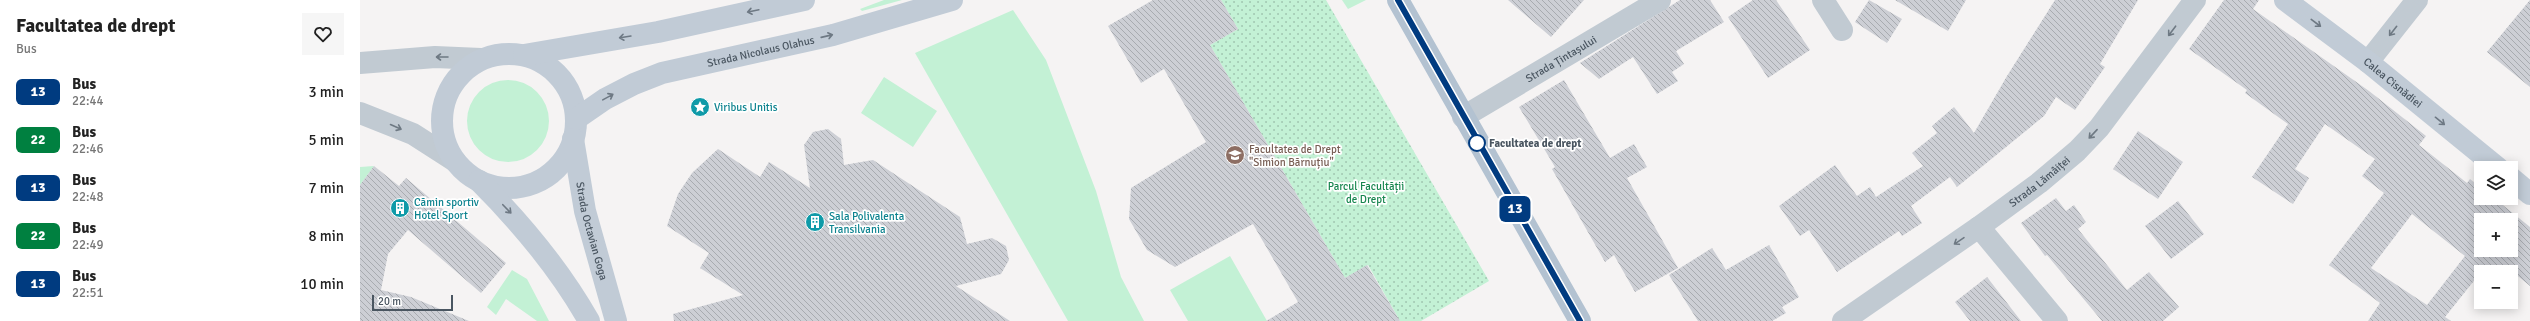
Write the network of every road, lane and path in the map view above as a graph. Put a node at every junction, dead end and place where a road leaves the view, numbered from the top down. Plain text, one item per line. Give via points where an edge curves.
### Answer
1 (804, 0) edge
2 (952, 0) edge
3 (1398, 0) edge
4 (1660, 0) edge
5 (1823, 0) edge
6 (2196, 0) edge
7 (2285, 0) edge
8 (2417, 0) edge
9 (1842, 30) dead end
10 (524, 55) junction
11 (481, 60) junction
12 (2368, 62) junction
13 (360, 63) edge
14 (360, 112) edge
15 (1463, 117) junction
16 (575, 129) junction
17 (455, 161) junction
18 (2489, 161) edge
19 (479, 181) junction
20 (2518, 184) edge
21 (2530, 194) edge
22 (1979, 227) junction
23 (589, 321) edge
24 (616, 321) edge
25 (1580, 321) edge
26 (1843, 321) edge
27 (2057, 321) edge

1 -> 10 main road via 658,32
16 -> 2 main road, Strada Nicolaus Olahus via 605,99 662,73 833,35
3 - 15 main road
4 - 15 street, Strada Țintașului
5 - 9 street
6 -> 22 street, Strada Lămâiței via 2099,128 2077,151 2039,183
7 -> 12 main road, Calea Cisnădiei
8 -> 12 street
10 - 11 main road via 495,55
10 - 16 main road via 538,60 561,78 574,104
11 -> 13 street via 435,57
11 - 17 main road via 457,77 444,104 443,134
12 -> 18 main road, Calea Cisnădiei
14 -> 17 street via 412,134
15 - 25 main road
16 - 19 main road via 567,154 544,178 512,188
16 - 24 main road, Strada Octavian Goga via 577,172 585,210
17 - 19 main road
19 -> 23 main road via 519,222 549,258
20 - 21 main road
22 -> 26 street, Strada Lămâiței
22 - 27 street

